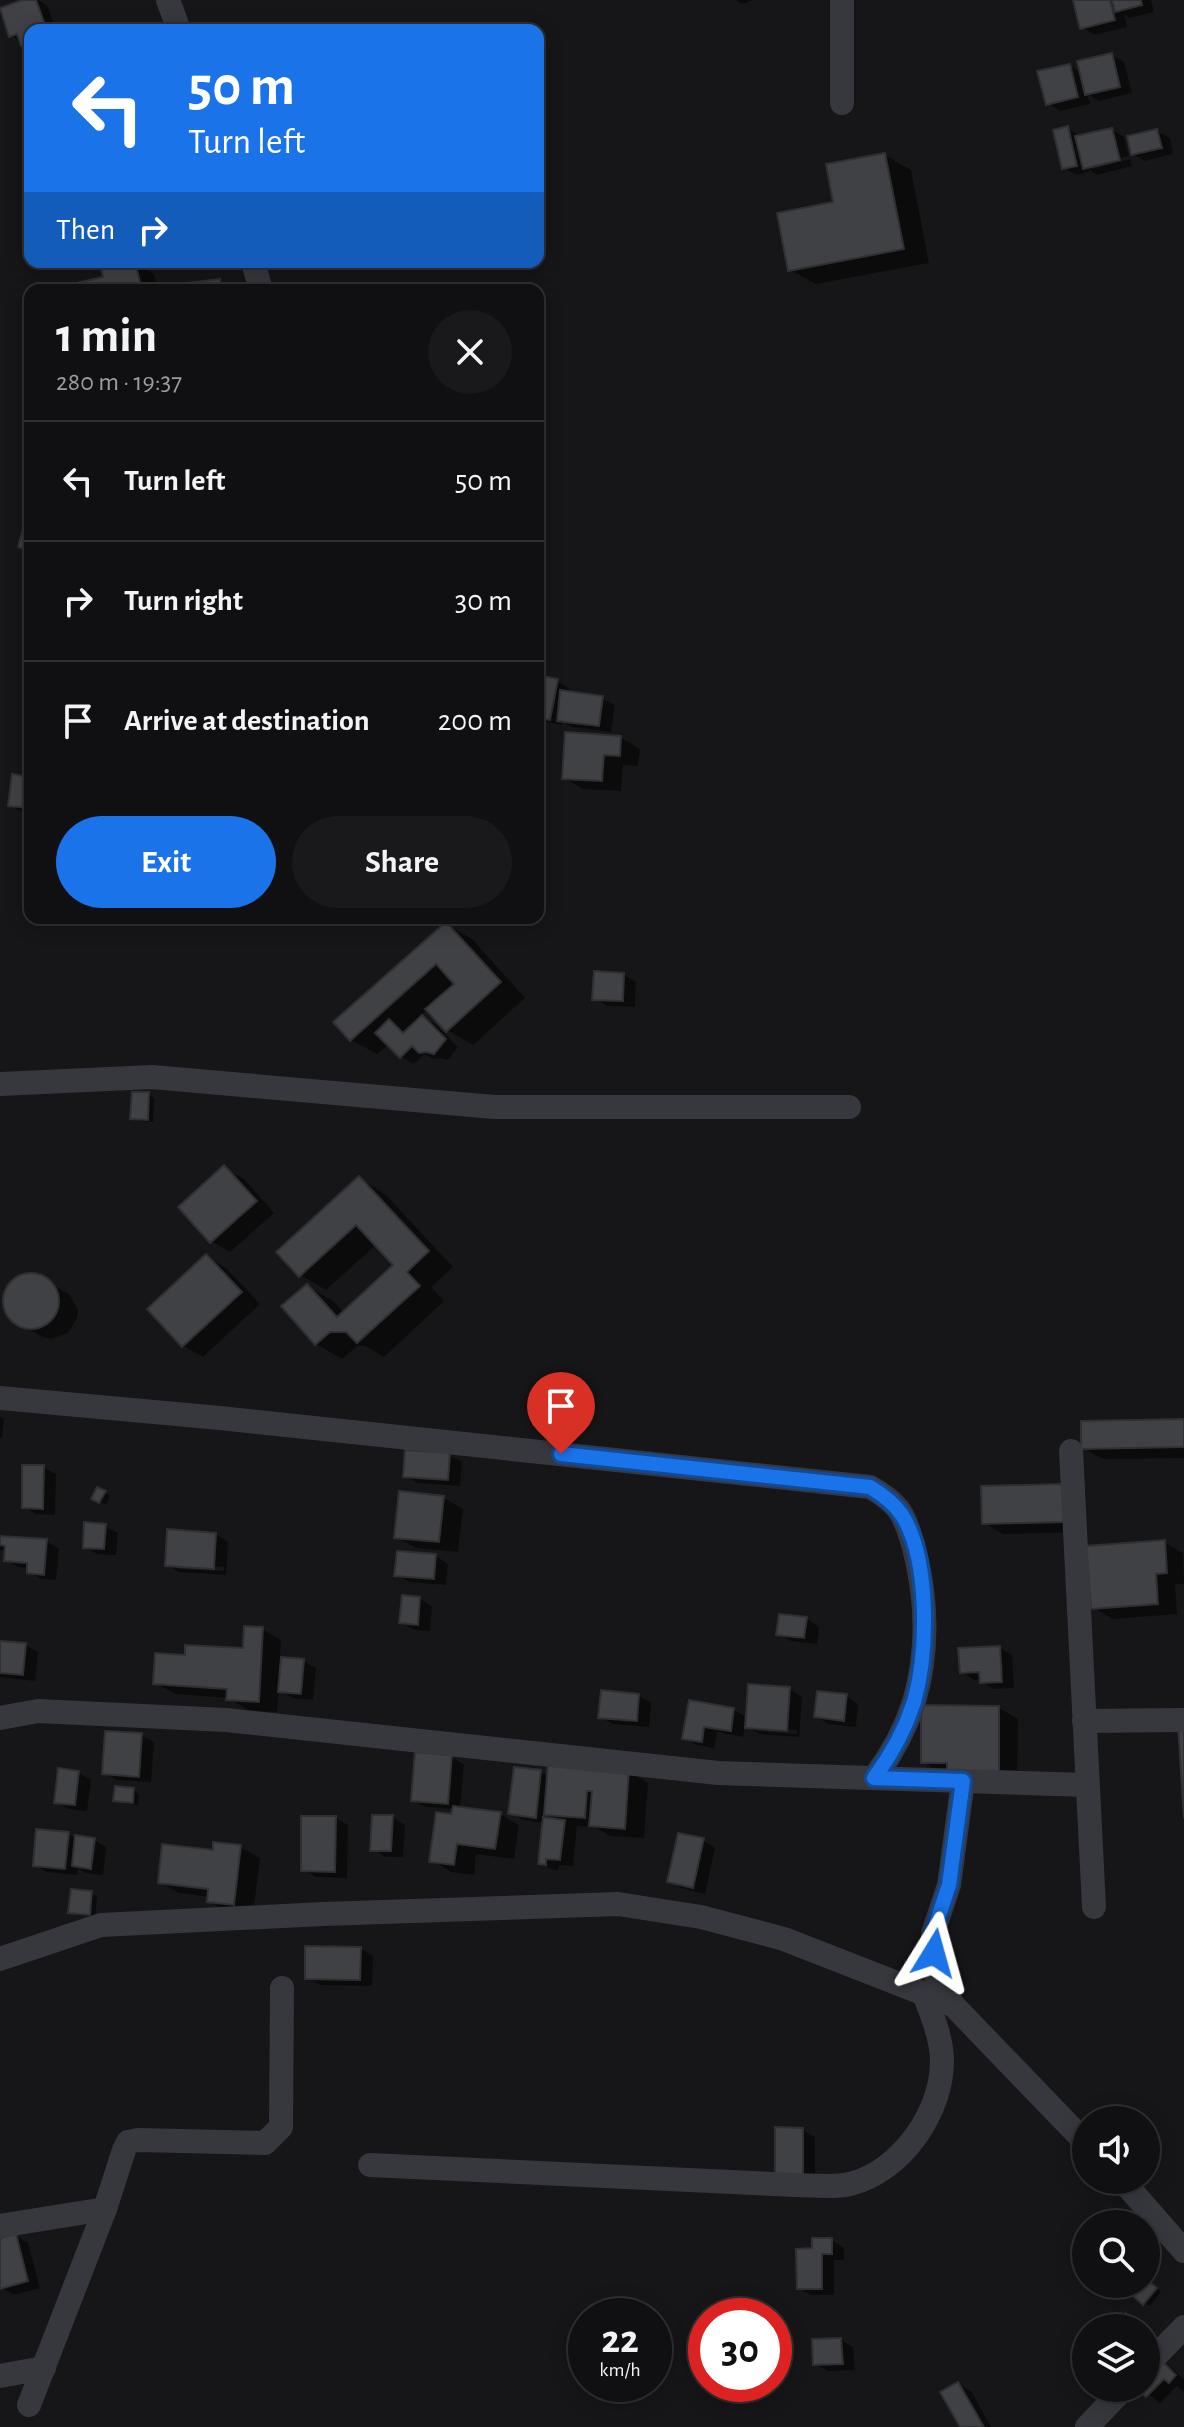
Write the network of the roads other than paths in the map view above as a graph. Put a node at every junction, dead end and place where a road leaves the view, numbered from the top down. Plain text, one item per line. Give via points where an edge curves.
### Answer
1 (168, 0) edge
2 (842, 0) edge
3 (177, 24) edge
4 (842, 103) dead end
5 (0, 1084) edge
6 (849, 1107) dead end
7 (0, 1398) edge
8 (1071, 1451) dead end
9 (0, 1718) edge
10 (1184, 1720) edge
11 (1084, 1721) junction
12 (874, 1778) junction
13 (963, 1781) junction
14 (1087, 1785) junction
15 (1094, 1907) dead end
16 (0, 1959) edge
17 (282, 1988) dead end
18 (924, 1994) junction
19 (953, 2005) junction
20 (1072, 2128) edge
21 (370, 2165) dead end
22 (1134, 2194) edge
23 (105, 2209) junction
24 (0, 2226) edge
25 (1184, 2251) edge
26 (1184, 2327) edge
27 (1160, 2352) edge
28 (44, 2368) junction
29 (0, 2376) edge
30 (1111, 2402) edge
31 (29, 2405) dead end
32 (1087, 2427) edge

1 - 3 street
2 - 4 street
5 - 6 street via 152,1077 494,1107
7 - 12 street via 870,1487 893,1503 906,1522 925,1616 914,1702 904,1730
8 - 11 street
9 - 12 street via 38,1711 226,1720 718,1773
10 - 11 street
11 - 14 street
12 - 13 street
13 - 14 street
13 - 19 street via 949,1885 933,1933 935,1974
14 - 15 street
16 - 18 street via 101,1925 618,1904 701,1917 784,1939
17 - 23 street via 281,2127 273,2137 265,2143 128,2142
18 - 19 street
18 - 21 street via 942,2060 935,2103 892,2165 850,2184
19 - 20 street
22 - 25 street
23 - 24 street
23 - 28 street
26 - 27 street
28 - 29 street
28 - 31 street
30 - 32 street

